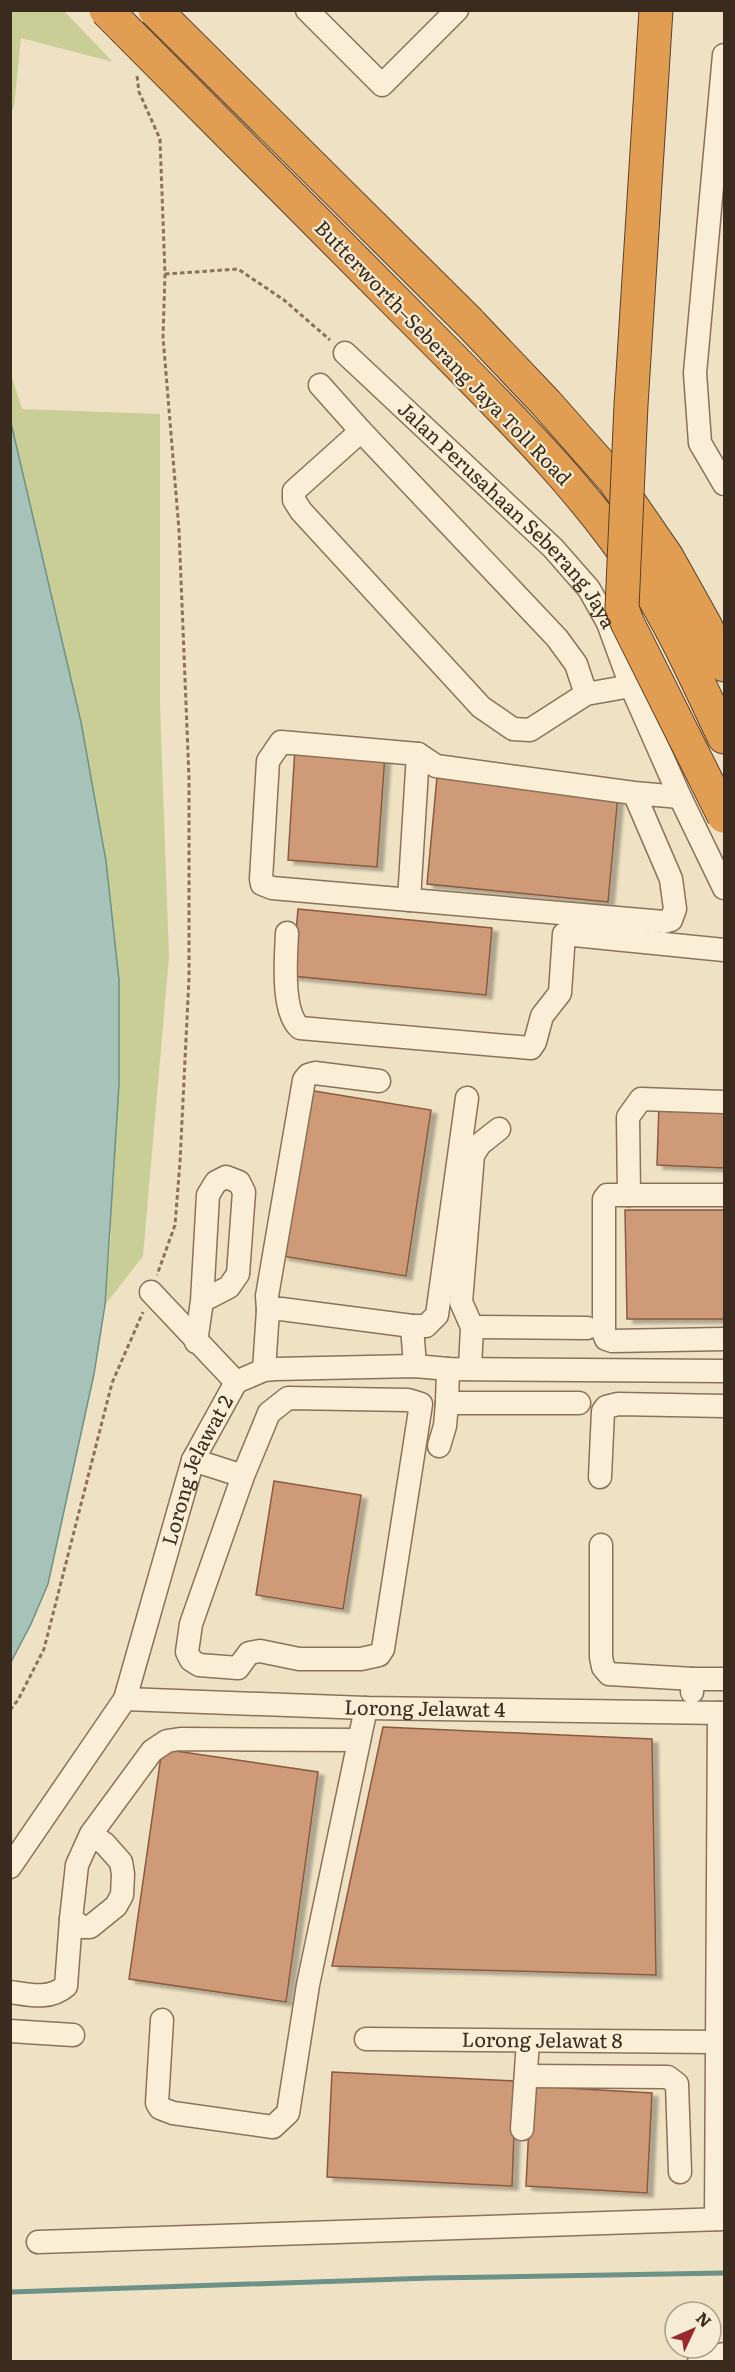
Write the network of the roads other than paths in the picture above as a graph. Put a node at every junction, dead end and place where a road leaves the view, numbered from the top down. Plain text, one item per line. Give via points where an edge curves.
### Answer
1 (106, 10) edge
2 (155, 10) edge
3 (307, 10) edge
4 (457, 10) edge
5 (656, 10) edge
6 (724, 55) edge
7 (345, 353) road end
8 (320, 385) dead end
9 (361, 431) junction
10 (724, 484) edge
11 (724, 665) edge
12 (631, 686) junction
13 (586, 694) junction
14 (724, 737) edge
15 (418, 754) junction
16 (634, 793) junction
17 (680, 797) junction
18 (724, 816) edge
19 (724, 888) edge
20 (410, 900) junction
21 (286, 933) dead end
22 (724, 950) edge
23 (379, 1081) dead end
24 (467, 1098) dead end
25 (724, 1102) edge
26 (499, 1129) dead end
27 (629, 1195) junction
28 (724, 1195) edge
29 (151, 1292) road end
30 (202, 1301) junction
31 (268, 1310) junction
32 (412, 1326) junction
33 (472, 1327) junction
34 (587, 1328) dead end
35 (724, 1339) edge
36 (196, 1342) junction
37 (415, 1366) junction
38 (459, 1368) junction
39 (264, 1370) junction
40 (724, 1371) edge
41 (236, 1382) junction
42 (447, 1403) junction
43 (579, 1403) dead end
44 (724, 1406) edge
45 (439, 1446) dead end
46 (193, 1460) junction
47 (243, 1476) junction
48 (600, 1477) dead end
49 (601, 1545) dead end
50 (693, 1678) junction
51 (724, 1678) edge
52 (125, 1699) junction
53 (366, 1708) junction
54 (691, 1712) junction
55 (722, 1713) edge
56 (359, 1740) junction
57 (91, 1834) junction
58 (10, 1867) edge
59 (721, 1891) edge
60 (71, 1918) junction
61 (12, 1992) edge
62 (162, 2020) dead end
63 (11, 2031) edge
64 (73, 2035) dead end
65 (10, 2036) edge
66 (366, 2039) dead end
67 (528, 2042) junction
68 (719, 2053) edge
69 (526, 2076) junction
70 (522, 2129) dead end
71 (680, 2172) dead end
72 (720, 2219) edge
73 (38, 2242) dead end
74 (724, 2354) edge
75 (699, 2361) edge

1 - 14 highway, Butterworth–Seberang Jaya Toll Road, bridge via 527,434 588,503 639,574 678,639
2 - 11 highway, Butterworth–Seberang Jaya Toll Road, bridge via 469,322 614,480 667,557
3 - 4 street via 382,85
5 - 18 highway, bridge via 630,405 622,608
6 - 10 street via 695,373 700,443
7 - 12 street, Jalan Perusahaan Seberang Jaya via 554,548 590,589 608,623
8 - 9 street
9 - 13 street via 557,638 576,664
9 - 13 street via 294,491 301,511 481,707 513,729 530,730
12 - 13 street
12 - 17 street, Jalan Perusahaan Seberang Jaya
15 - 16 street via 435,766
15 - 20 street
15 - 20 street via 281,742 268,761 261,879 262,884 272,888
16 - 17 street
16 - 20 street via 671,879 675,909 671,920
17 - 19 street, Jalan Perusahaan Seberang Jaya
21 - 22 street via 285,977 292,1019 300,1028 531,1048 542,1016 560,993 564,934
23 - 31 street via 315,1073 304,1080 267,1296
24 - 32 street via 437,1315 426,1326
25 - 27 street via 641,1099 628,1117
26 - 33 street via 473,1155 461,1302
27 - 28 street
27 - 35 street via 607,1195 604,1199 606,1339
29 - 36 street
30 - 30 street via 208,1194 216,1182 226,1178 239,1182 244,1192 238,1274 230,1287
30 - 36 street
31 - 32 street
31 - 39 street
32 - 37 street
33 - 34 street
33 - 38 street
36 - 41 street
37 - 38 street, Lorong Jelawat 2
37 - 39 street, Lorong Jelawat 2
38 - 40 street, Lorong Jelawat 2
38 - 42 street
39 - 41 street, Lorong Jelawat 2
41 - 46 street, Lorong Jelawat 2
42 - 43 street
42 - 45 street
44 - 48 street via 606,1407
46 - 47 street
46 - 52 street, Lorong Jelawat 2
47 - 47 street via 269,1413 288,1398 408,1400 421,1404 383,1650 379,1655 361,1659 299,1659 260,1651 249,1653 238,1668 199,1665 191,1660 187,1652 190,1624
49 - 50 street via 603,1667 609,1674
50 - 51 street
50 - 54 street
52 - 53 street, Lorong Jelawat 4
52 - 58 street, Lorong Jelawat 2
53 - 54 street, Lorong Jelawat 4
53 - 56 street
54 - 55 street, Lorong Jelawat 4
55 - 59 street
56 - 57 street via 167,1742 152,1751
56 - 62 street via 308,1985 288,2113 273,2127 160,2108 157,2103
57 - 60 street via 77,1865
57 - 60 street via 120,1862 122,1895 116,1906 90,1927 82,1927
59 - 68 street
60 - 61 street via 66,1986 57,1994 45,1996
61 - 63 street
63 - 64 street
63 - 65 street
66 - 67 street, Lorong Jelawat 8
67 - 68 street, Lorong Jelawat 8
67 - 69 street
68 - 72 street
69 - 70 street
69 - 71 street via 669,2077 677,2084
72 - 73 street
74 - 75 street

